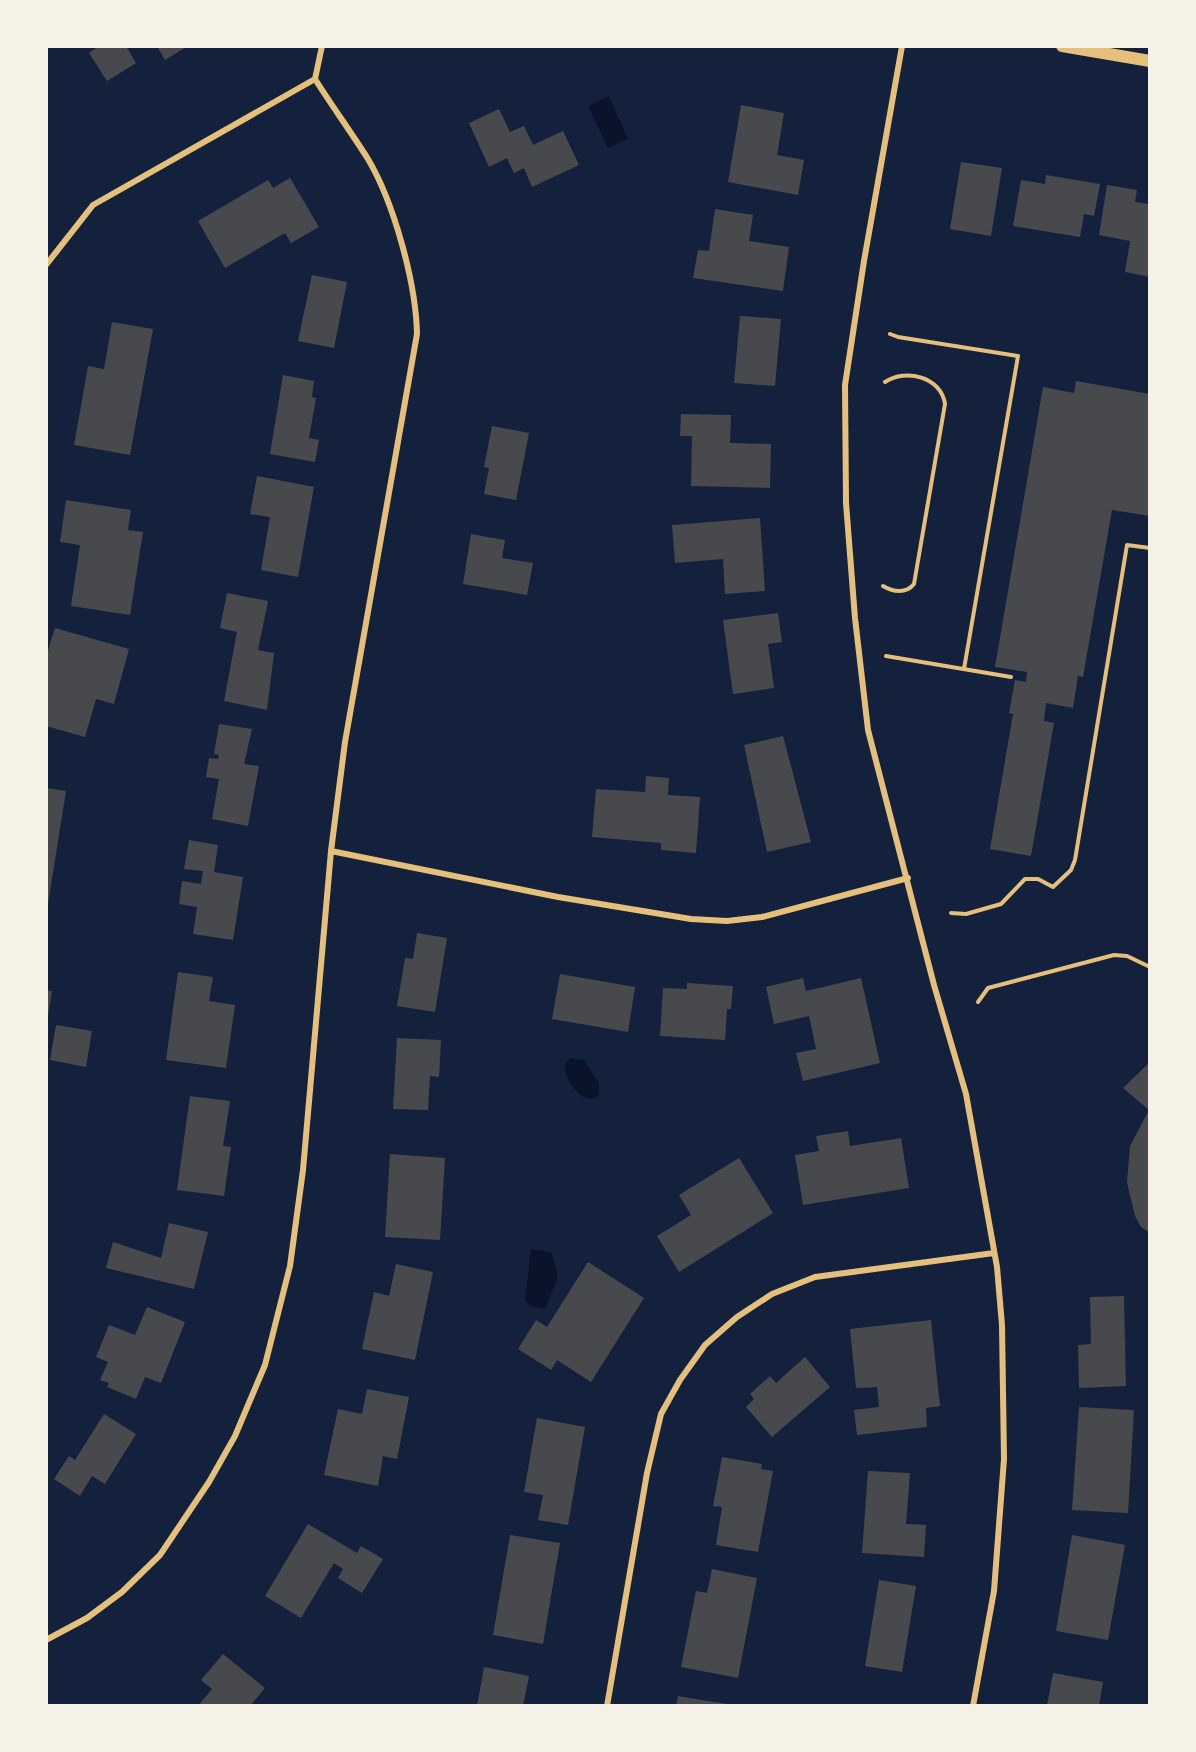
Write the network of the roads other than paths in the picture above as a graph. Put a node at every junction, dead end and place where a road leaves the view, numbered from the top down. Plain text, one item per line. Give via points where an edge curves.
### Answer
1 (322, 46) edge
2 (902, 46) edge
3 (1062, 46) edge
4 (1149, 62) edge
5 (315, 79) junction
6 (46, 265) edge
7 (331, 851) junction
8 (908, 878) junction
9 (994, 1253) junction
10 (46, 1640) edge
11 (607, 1706) edge
12 (973, 1706) edge

1 - 5 street
2 - 8 street via 845,385 846,504 868,730
3 - 4 main road
5 - 6 street via 93,205
5 - 7 street via 369,161 392,214 416,300 417,334 345,742
7 - 8 street via 691,920 762,917
7 - 10 street via 290,1266 265,1365 235,1436 160,1555 113,1599
8 - 9 street via 966,1094
9 - 11 street via 815,1277 772,1294 705,1345 661,1414 647,1473
9 - 12 street via 1002,1325 1004,1459 994,1591

